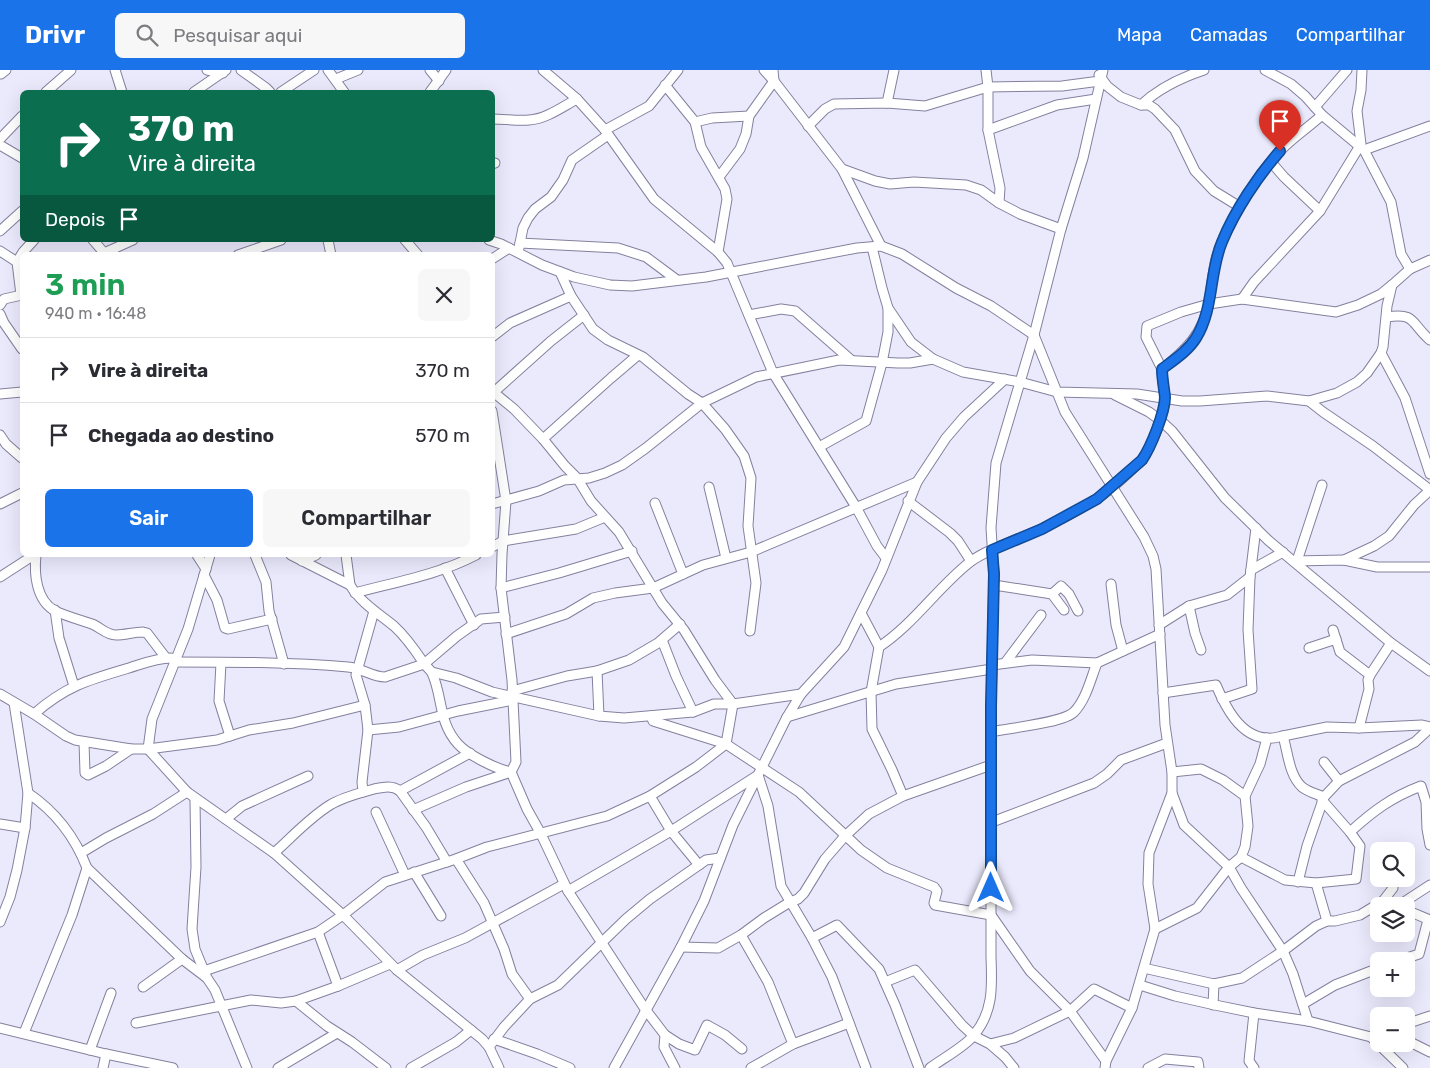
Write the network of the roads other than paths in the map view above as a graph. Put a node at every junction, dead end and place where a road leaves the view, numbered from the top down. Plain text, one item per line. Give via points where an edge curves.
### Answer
1 (70, 70) edge
2 (116, 70) edge
3 (207, 70) edge
4 (241, 70) edge
5 (314, 70) edge
6 (328, 70) edge
7 (358, 70) edge
8 (430, 70) edge
9 (446, 70) edge
10 (543, 70) edge
11 (678, 70) edge
12 (764, 70) edge
13 (773, 70) edge
14 (894, 70) edge
15 (986, 70) edge
16 (1204, 70) edge
17 (1266, 70) edge
18 (1347, 70) edge
19 (1362, 70) edge
20 (224, 71) edge
21 (1100, 75) edge
22 (336, 79) junction
23 (439, 81) junction
24 (774, 81) junction
25 (665, 85) junction
26 (988, 87) junction
27 (48, 90) edge
28 (121, 90) edge
29 (197, 90) edge
30 (268, 90) edge
31 (283, 90) edge
32 (343, 90) edge
33 (432, 90) edge
34 (577, 99) junction
35 (1096, 99) junction
36 (887, 102) junction
37 (1141, 105) junction
38 (1315, 107) junction
39 (1322, 115) junction
40 (749, 116) junction
41 (20, 118) edge
42 (495, 119) edge
43 (695, 122) junction
44 (808, 126) junction
45 (1430, 126) edge
46 (988, 130) junction
47 (606, 133) junction
48 (0, 139) edge
49 (0, 145) edge
50 (1362, 148) junction
51 (20, 157) edge
52 (1270, 162) junction
53 (842, 170) junction
54 (719, 177) junction
55 (999, 203) junction
56 (1240, 207) junction
57 (1320, 211) junction
58 (20, 213) edge
59 (1061, 229) junction
60 (0, 231) edge
61 (32, 242) edge
62 (95, 242) edge
63 (129, 242) edge
64 (275, 242) edge
65 (494, 242) edge
66 (520, 243) junction
67 (877, 246) junction
68 (513, 250) junction
69 (23, 252) edge
70 (103, 252) edge
71 (109, 252) edge
72 (247, 252) edge
73 (718, 252) junction
74 (1, 253) edge
75 (20, 257) edge
76 (495, 258) edge
77 (1430, 260) edge
78 (17, 262) junction
79 (1410, 269) junction
80 (560, 272) junction
81 (731, 272) junction
82 (677, 280) junction
83 (20, 282) edge
84 (1392, 285) junction
85 (20, 295) edge
86 (571, 296) junction
87 (1242, 298) junction
88 (1209, 304) junction
89 (0, 305) edge
90 (888, 308) junction
91 (0, 314) edge
92 (584, 315) junction
93 (749, 315) junction
94 (1387, 317) junction
95 (1034, 334) junction
96 (495, 335) edge
97 (1430, 340) edge
98 (20, 346) edge
99 (1381, 353) junction
100 (638, 355) junction
101 (933, 358) junction
102 (851, 360) junction
103 (882, 363) junction
104 (1162, 369) junction
105 (772, 373) junction
106 (1005, 379) junction
107 (1020, 382) junction
108 (495, 390) edge
109 (20, 392) edge
110 (1057, 392) junction
111 (0, 394) edge
112 (495, 394) edge
113 (1113, 394) junction
114 (1165, 398) junction
115 (1309, 401) junction
116 (702, 403) junction
117 (1160, 420) junction
118 (495, 428) edge
119 (0, 435) edge
120 (544, 439) junction
121 (819, 447) junction
122 (20, 456) edge
123 (1430, 474) edge
124 (577, 478) junction
125 (916, 482) junction
126 (1322, 486) dead end
127 (708, 487) dead end
128 (1111, 487) junction
129 (20, 494) edge
130 (506, 500) junction
131 (908, 501) junction
132 (495, 503) edge
133 (655, 503) dead end
134 (0, 504) edge
135 (856, 508) junction
136 (605, 517) junction
137 (1256, 528) junction
138 (503, 541) junction
139 (495, 545) edge
140 (992, 550) junction
141 (632, 551) junction
142 (751, 552) junction
143 (1283, 552) junction
144 (32, 557) edge
145 (35, 557) edge
146 (198, 557) edge
147 (209, 557) edge
148 (256, 557) edge
149 (295, 557) edge
150 (311, 557) edge
151 (346, 557) edge
152 (470, 557) edge
153 (726, 558) junction
154 (886, 558) junction
155 (1344, 560) junction
156 (302, 561) junction
157 (970, 561) junction
158 (1295, 561) junction
159 (1430, 567) edge
160 (445, 568) junction
161 (205, 572) junction
162 (1250, 573) junction
163 (683, 574) junction
164 (0, 577) edge
165 (1111, 584) dead end
166 (350, 585) junction
167 (994, 585) junction
168 (501, 588) junction
169 (653, 588) junction
170 (355, 593) junction
171 (1052, 594) junction
172 (1189, 606) junction
173 (55, 610) junction
174 (1064, 610) dead end
175 (374, 611) junction
176 (1078, 611) dead end
177 (861, 613) junction
178 (1041, 615) dead end
179 (505, 617) junction
180 (272, 619) junction
181 (680, 624) junction
182 (474, 625) junction
183 (1159, 630) junction
184 (750, 631) dead end
185 (506, 634) junction
186 (662, 640) junction
187 (1391, 643) junction
188 (878, 647) junction
189 (1309, 648) dead end
190 (1201, 650) dead end
191 (1123, 651) junction
192 (172, 659) junction
193 (221, 663) junction
194 (1005, 663) junction
195 (1097, 663) junction
196 (284, 664) junction
197 (424, 664) junction
198 (992, 667) junction
199 (357, 668) junction
200 (597, 671) junction
201 (1430, 671) edge
202 (432, 672) junction
203 (1370, 676) junction
204 (74, 686) junction
205 (871, 692) junction
206 (1163, 693) junction
207 (0, 694) edge
208 (801, 694) junction
209 (512, 696) junction
210 (1222, 700) junction
211 (14, 703) junction
212 (732, 704) junction
213 (365, 705) junction
214 (693, 712) junction
215 (34, 714) junction
216 (442, 716) junction
217 (599, 716) junction
218 (651, 716) junction
219 (787, 717) junction
220 (1359, 728) junction
221 (1430, 728) edge
222 (368, 730) junction
223 (991, 732) junction
224 (230, 736) junction
225 (1283, 736) junction
226 (1267, 738) junction
227 (84, 742) junction
228 (1167, 743) junction
229 (726, 744) junction
230 (131, 748) junction
231 (148, 749) junction
232 (470, 753) junction
233 (1324, 762) dead end
234 (991, 765) junction
235 (760, 771) junction
236 (511, 772) junction
237 (1172, 772) junction
238 (308, 776) dead end
239 (1339, 781) junction
240 (400, 791) junction
241 (187, 792) junction
242 (362, 792) junction
243 (28, 793) junction
244 (1172, 793) junction
245 (650, 796) junction
246 (903, 796) junction
247 (1245, 796) junction
248 (1323, 799) junction
249 (196, 800) junction
250 (1428, 801) edge
251 (413, 810) junction
252 (376, 812) dead end
253 (226, 819) junction
254 (992, 822) junction
255 (0, 824) edge
256 (25, 828) junction
257 (671, 831) junction
258 (1350, 832) junction
259 (541, 834) junction
260 (845, 836) junction
261 (1430, 845) edge
262 (81, 853) junction
263 (274, 853) junction
264 (1242, 857) junction
265 (720, 858) junction
266 (456, 859) junction
267 (447, 862) junction
268 (699, 865) junction
269 (1229, 867) junction
270 (87, 868) junction
271 (410, 874) junction
272 (1298, 882) junction
273 (1316, 883) junction
274 (1430, 885) edge
275 (566, 888) junction
276 (0, 894) edge
277 (10, 897) junction
278 (1412, 897) edge
279 (790, 902) junction
280 (1370, 908) edge
281 (1415, 914) edge
282 (342, 915) junction
283 (991, 915) junction
284 (441, 916) dead end
285 (1429, 920) edge
286 (1327, 921) junction
287 (0, 922) edge
288 (492, 922) junction
289 (1155, 929) junction
290 (318, 932) junction
291 (741, 935) junction
292 (812, 938) junction
293 (602, 943) junction
294 (681, 947) junction
295 (1283, 951) junction
296 (1415, 955) edge
297 (182, 958) junction
298 (393, 967) junction
299 (1148, 969) dead end
300 (1370, 971) edge
301 (205, 974) junction
302 (885, 982) junction
303 (1214, 984) junction
304 (338, 986) junction
305 (1143, 986) dead end
306 (144, 988) dead end
307 (111, 993) dead end
308 (530, 999) junction
309 (296, 1001) junction
310 (1303, 1004) junction
311 (1213, 1005) junction
312 (222, 1007) junction
313 (1132, 1008) junction
314 (645, 1009) junction
315 (1070, 1011) junction
316 (1254, 1013) junction
317 (1430, 1016) edge
318 (1308, 1021) junction
319 (1415, 1021) edge
320 (136, 1023) dead end
321 (849, 1023) junction
322 (0, 1028) edge
323 (471, 1030) junction
324 (24, 1033) junction
325 (337, 1033) junction
326 (1370, 1035) edge
327 (665, 1036) junction
328 (974, 1036) junction
329 (492, 1043) junction
330 (793, 1044) junction
331 (990, 1044) junction
332 (1415, 1044) edge
333 (90, 1050) junction
334 (742, 1050) dead end
335 (1388, 1052) edge
336 (1430, 1052) edge
337 (106, 1054) junction
338 (1106, 1064) edge
339 (103, 1068) edge
340 (173, 1068) edge
341 (247, 1068) edge
342 (278, 1068) edge
343 (386, 1068) edge
344 (411, 1068) edge
345 (499, 1068) edge
346 (570, 1068) edge
347 (614, 1068) edge
348 (675, 1068) edge
349 (751, 1068) edge
350 (866, 1068) edge
351 (919, 1068) edge
352 (930, 1068) edge
353 (1014, 1068) edge
354 (1148, 1068) edge
355 (1199, 1068) edge
356 (1254, 1068) edge
357 (1402, 1068) edge

1 - 27 street
2 - 28 street
3 - 20 street
4 - 30 street
5 - 31 street
6 - 22 street
7 - 22 street
8 - 23 street
9 - 23 street
10 - 34 street
11 - 25 street
12 - 24 street
13 - 24 street
14 - 36 street
15 - 26 street
16 - 37 street via 1163,87
17 - 38 street via 1290,84
18 - 38 street
19 - 50 street via 1357,111
20 - 29 street
21 - 26 street via 1062,86
21 - 35 street
21 - 37 street via 1107,86 1121,97
22 - 32 street
23 - 33 street
24 - 40 street
24 - 44 street
25 - 43 street
25 - 47 street via 649,106
26 - 36 street via 925,106
26 - 46 street
34 - 42 street via 547,116 529,120
34 - 47 street
35 - 46 street via 1057,105
35 - 59 street via 1083,158
36 - 44 street via 831,105
37 - 56 street via 1149,105 1169,124 1195,171 1214,190
38 - 39 street
39 - 50 street
39 - 52 street
40 - 43 street
40 - 54 street via 740,149
41 - 48 street
43 - 54 street via 701,146
44 - 53 street
45 - 50 street
46 - 55 street via 1000,188
47 - 66 street via 572,160 563,180 528,218 522,228
47 - 73 street via 654,199
49 - 51 street
50 - 57 street
50 - 79 street via 1391,202 1401,254
52 - 56 street
52 - 57 street
53 - 55 street via 890,184 966,185 981,190
53 - 67 street
54 - 73 street via 727,199
55 - 59 street
56 - 88 street via 1218,252
57 - 87 street
58 - 60 street
59 - 95 street
61 - 69 street
62 - 70 street
63 - 71 street
64 - 72 street
65 - 68 street
66 - 68 street
66 - 82 street via 618,248 646,257
67 - 81 street
67 - 90 street
67 - 95 street via 902,254 929,269
68 - 76 street
68 - 80 street
73 - 81 street
74 - 78 street
75 - 78 street
77 - 79 street
78 - 83 street
79 - 84 street
80 - 82 street via 610,285 632,286
80 - 86 street
81 - 82 street
81 - 93 street
84 - 87 street via 1358,305 1336,312
84 - 94 street
85 - 89 street via 4,299
86 - 92 street
86 - 96 street via 510,323
87 - 88 street
88 - 104 street via 1195,338
88 - 104 street via 1147,326 1146,337
90 - 101 street via 911,342
90 - 103 street via 888,332
91 - 98 street
92 - 100 street via 600,335
92 - 108 street
93 - 102 street via 781,309 795,311
93 - 105 street
94 - 97 street via 1407,316
94 - 99 street
95 - 107 street
95 - 110 street
99 - 115 street via 1357,382 1337,393
99 - 123 street via 1405,398
100 - 116 street
100 - 120 street
101 - 103 street via 910,363
101 - 106 street via 963,372
102 - 103 street
102 - 105 street
103 - 121 street via 866,421
104 - 114 street
105 - 116 street via 756,377
105 - 121 street
106 - 107 street
106 - 125 street via 964,417
107 - 110 street
107 - 140 street via 996,462 990,528
109 - 111 street
110 - 113 street
110 - 128 street via 1065,412
112 - 120 street
113 - 114 street
113 - 117 street
114 - 115 street via 1200,401 1267,396
114 - 117 street
115 - 155 street via 1430,490 1389,536
116 - 124 street via 622,465 597,476
116 - 142 street via 738,446 750,471 748,526
117 - 128 street via 1142,460
117 - 137 street via 1225,498
118 - 130 street
119 - 122 street
120 - 124 street
121 - 135 street
124 - 130 street
124 - 136 street
125 - 131 street
125 - 135 street
126 - 158 street
127 - 153 street
128 - 140 street via 1097,499 1042,529
128 - 183 street via 1153,556
129 - 134 street
130 - 132 street
130 - 138 street
131 - 154 street
131 - 157 street via 950,532
133 - 163 street
135 - 142 street
135 - 154 street
136 - 138 street via 576,529
136 - 141 street
137 - 143 street
137 - 162 street
138 - 139 street
138 - 168 street
140 - 157 street
140 - 167 street
141 - 168 street
141 - 169 street
142 - 153 street
142 - 184 street via 756,584
143 - 158 street
143 - 162 street
144 - 164 street
145 - 173 street via 38,590
146 - 161 street
147 - 161 street
148 - 180 street via 266,582
149 - 156 street
150 - 156 street
151 - 166 street
152 - 160 street
153 - 163 street
154 - 177 street
155 - 158 street
155 - 159 street via 1377,567
156 - 166 street
157 - 188 street via 910,623
158 - 187 street
160 - 170 street
160 - 182 street
161 - 180 street via 225,628
161 - 192 street via 188,629
162 - 172 street via 1228,594
162 - 210 street via 1248,630 1252,689
163 - 169 street
165 - 191 street
166 - 170 street
167 - 171 street
167 - 198 street
168 - 179 street
169 - 181 street
169 - 185 street via 593,598 566,614
170 - 175 street
171 - 174 street
171 - 176 street via 1061,586
172 - 183 street
172 - 190 street
173 - 192 street via 111,634 147,633
173 - 204 street via 59,638
175 - 197 street via 396,628
175 - 199 street
177 - 188 street
177 - 208 street via 844,647
178 - 194 street
179 - 182 street via 481,619
179 - 185 street
180 - 196 street
181 - 186 street
181 - 212 street
182 - 197 street
183 - 191 street
183 - 206 street
185 - 209 street
186 - 200 street via 629,660
186 - 214 street
187 - 201 street
187 - 203 street
188 - 205 street
189 - 203 street via 1334,635 1340,652
191 - 195 street
192 - 193 street
192 - 204 street via 107,674
192 - 231 street via 152,720
193 - 196 street
193 - 224 street via 219,701
194 - 195 street via 1032,660
194 - 198 street
195 - 223 street via 1082,702 1074,713 1062,719
196 - 199 street
197 - 199 street via 385,678
197 - 202 street
198 - 205 street via 896,684
198 - 223 street
199 - 213 street via 357,683
200 - 209 street via 567,676
200 - 217 street
202 - 209 street
202 - 216 street
203 - 220 street
204 - 215 street via 61,692
205 - 219 street
205 - 246 street via 872,730
206 - 210 street via 1216,684
206 - 228 street
207 - 211 street
208 - 212 street
208 - 219 street
209 - 216 street
209 - 217 street
209 - 236 street via 516,762
210 - 226 street via 1238,723 1253,734
211 - 215 street
211 - 243 street
212 - 214 street via 714,704
212 - 229 street
213 - 222 street
213 - 224 street
214 - 218 street
215 - 227 street via 66,736
216 - 222 street via 399,727
216 - 232 street via 450,734
217 - 218 street
218 - 229 street via 653,721
219 - 235 street
220 - 221 street via 1422,725
220 - 225 street via 1327,727
221 - 239 street via 1415,742
222 - 242 street
223 - 234 street
224 - 231 street
225 - 226 street
225 - 248 street via 1295,777 1302,787
226 - 247 street via 1260,764
227 - 230 street
227 - 230 street via 85,773 88,775
228 - 237 street
228 - 254 street via 1121,760 1094,783
229 - 235 street
229 - 245 street
230 - 231 street
231 - 241 street
232 - 236 street
232 - 240 street
233 - 239 street
234 - 246 street
234 - 254 street
235 - 257 street
235 - 260 street via 799,792
235 - 265 street
235 - 279 street via 781,886
236 - 251 street
236 - 259 street
237 - 244 street
237 - 247 street via 1201,769
238 - 253 street via 242,806
239 - 248 street
240 - 242 street via 384,787
240 - 251 street
241 - 249 street
241 - 262 street
242 - 263 street via 331,805
243 - 256 street
243 - 262 street via 61,822
244 - 269 street via 1184,825
244 - 289 street via 1149,853 1148,884
245 - 257 street
245 - 259 street via 607,816
246 - 260 street via 869,814
247 - 264 street via 1248,826
248 - 258 street
248 - 272 street
249 - 253 street
249 - 301 street via 193,934
250 - 258 street via 1420,786 1390,800
250 - 261 street
251 - 267 street
252 - 271 street
253 - 263 street
254 - 283 street
255 - 256 street
256 - 277 street
257 - 268 street
257 - 275 street
258 - 273 street via 1360,846 1356,880
259 - 266 street via 487,847
259 - 275 street
260 - 279 street via 825,859 804,893
260 - 283 street via 887,868 934,887 935,905
262 - 270 street
263 - 282 street
264 - 269 street
264 - 272 street via 1284,880
265 - 268 street via 706,860
265 - 294 street via 704,902
266 - 267 street
266 - 288 street
267 - 271 street
268 - 293 street via 650,899
269 - 289 street via 1197,908
269 - 295 street
270 - 297 street
270 - 324 street via 72,915
271 - 282 street via 385,882
271 - 284 street
272 - 273 street
273 - 286 street
274 - 278 street
275 - 288 street
275 - 293 street
276 - 277 street
277 - 287 street
279 - 291 street
279 - 292 street
280 - 286 street via 1360,914
281 - 285 street
282 - 290 street
282 - 298 street
283 - 315 street via 1030,971
283 - 328 street via 990,1007
285 - 296 street
286 - 295 street
288 - 298 street via 465,938
288 - 308 street via 512,974
289 - 313 street
290 - 301 street
290 - 304 street
291 - 294 street via 718,948
291 - 330 street via 768,982
292 - 302 street via 837,925 879,969
292 - 321 street via 832,977
293 - 308 street via 558,985
293 - 314 street
294 - 314 street
295 - 303 street via 1242,978
295 - 310 street
297 - 301 street
297 - 306 street
298 - 304 street
298 - 323 street
299 - 303 street
300 - 310 street via 1335,985
301 - 312 street
302 - 328 street via 915,970
302 - 351 street
303 - 311 street
304 - 309 street
305 - 311 street
307 - 333 street
308 - 329 street
309 - 312 street via 251,1000
309 - 325 street
310 - 318 street
311 - 316 street
312 - 320 street
312 - 341 street
313 - 315 street via 1094,989
313 - 338 street
314 - 327 street
314 - 347 street
315 - 331 street via 1014,1038
315 - 338 street
316 - 318 street
316 - 356 street via 1249,1061
317 - 319 street
318 - 326 street
321 - 330 street
321 - 350 street
322 - 324 street
323 - 329 street
323 - 344 street
324 - 333 street
325 - 342 street
325 - 343 street
327 - 334 street via 695,1050 707,1025
327 - 348 street via 664,1046
328 - 331 street
328 - 352 street
329 - 345 street
329 - 346 street via 537,1054
330 - 349 street
331 - 353 street
332 - 336 street
333 - 337 street
335 - 357 street
337 - 339 street
337 - 340 street
354 - 355 street via 1165,1059 1198,1062

